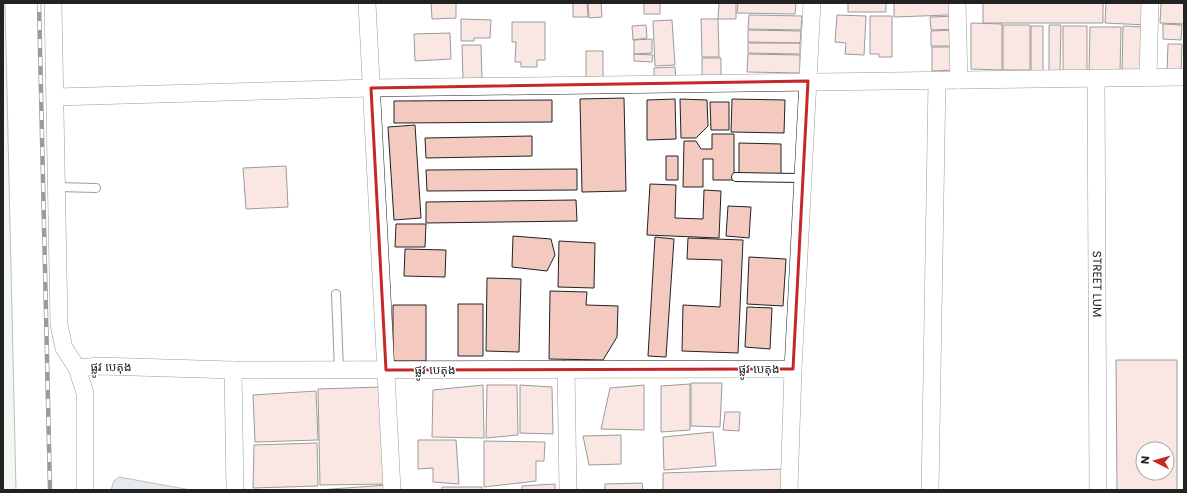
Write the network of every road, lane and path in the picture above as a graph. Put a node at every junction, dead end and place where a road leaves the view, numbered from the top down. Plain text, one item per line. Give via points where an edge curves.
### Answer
1 (54, 3) edge
2 (366, 3) edge
3 (812, 3) edge
4 (957, 3) edge
5 (1150, 3) edge
6 (1148, 77) junction
7 (1184, 77) edge
8 (1096, 78) junction
9 (937, 80) junction
10 (959, 80) junction
11 (808, 81) junction
12 (371, 88) junction
13 (56, 97) junction
14 (736, 177) dead end
15 (803, 178) junction
16 (57, 188) junction
17 (96, 188) dead end
18 (336, 294) dead end
19 (77, 368) junction
20 (793, 369) junction
21 (233, 370) junction
22 (338, 370) junction
23 (386, 370) junction
24 (566, 370) junction
25 (85, 490) edge
26 (235, 490) edge
27 (392, 490) edge
28 (568, 490) edge
29 (789, 490) edge
30 (930, 490) edge
31 (1098, 490) edge

1 - 13 street
2 - 12 street
3 - 11 street
4 - 10 street
5 - 6 street
6 - 7 street
6 - 8 street
8 - 10 street
8 - 31 street, STREET LUM
9 - 10 street
9 - 11 street
9 - 30 street
11 - 12 street
11 - 15 street
12 - 13 street
12 - 23 street
13 - 16 street
14 - 15 lane
15 - 20 street
16 - 17 lane
16 - 19 street via 59,325 64,348
18 - 22 lane
19 - 21 street, ផ្លូវ បេតុង via 100,366
19 - 25 street via 85,393
20 - 24 street, ផ្លូវ បេតុង
20 - 29 street
21 - 22 street, ផ្លូវ បេតុង
21 - 26 street
22 - 23 street, ផ្លូវ បេតុង
23 - 24 street, ផ្លូវ បេតុង
23 - 27 street
24 - 28 street

